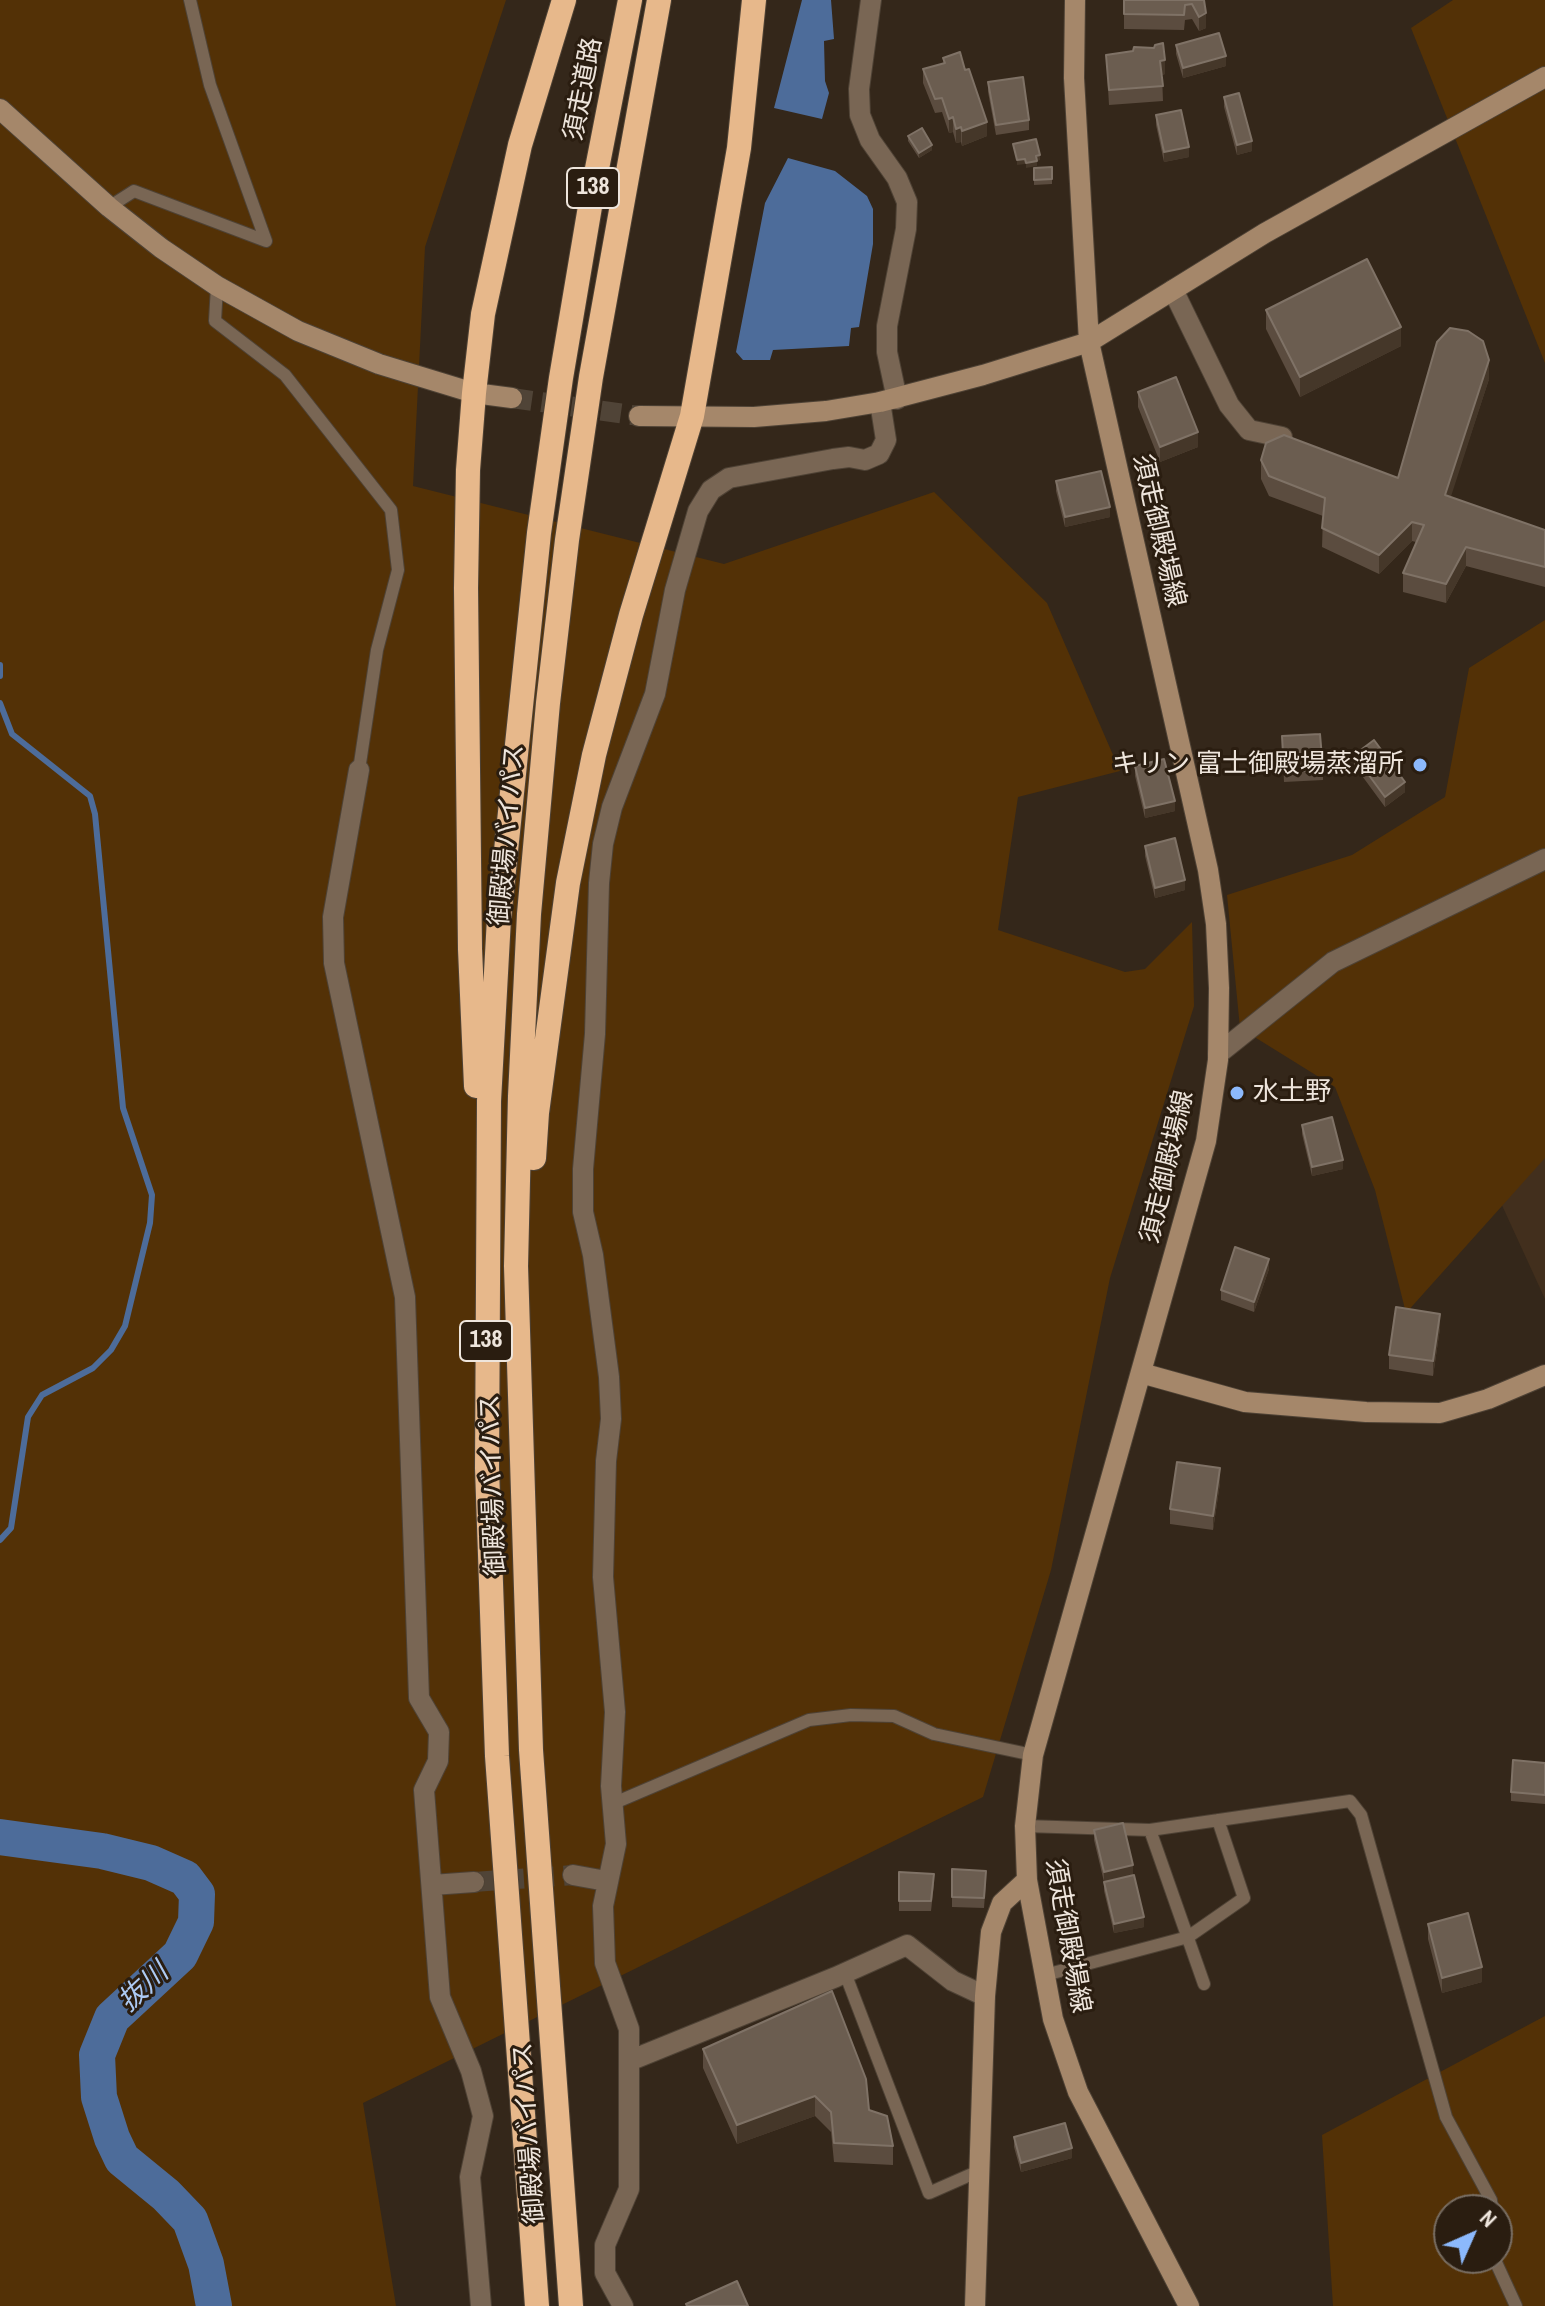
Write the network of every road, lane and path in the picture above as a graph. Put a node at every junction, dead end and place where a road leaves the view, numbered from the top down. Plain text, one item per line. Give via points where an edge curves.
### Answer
1 (190, 0) edge
2 (564, 0) edge
3 (630, 0) edge
4 (659, 0) edge
5 (754, 0) edge
6 (871, 0) edge
7 (1075, 0) edge
8 (1545, 77) edge
9 (0, 109) edge
10 (109, 207) junction
11 (217, 286) junction
12 (1173, 290) junction
13 (1089, 342) junction
14 (561, 378) joint
15 (474, 393) junction
16 (512, 398) tunnel mouth
17 (889, 401) junction
18 (639, 416) tunnel mouth
19 (692, 416) junction
20 (1282, 437) edge
21 (359, 770) joint
22 (1545, 859) edge
23 (1218, 1054) junction
24 (486, 1348) junction
25 (1141, 1373) junction
26 (1545, 1375) edge
27 (519, 1420) junction
28 (1033, 1755) junction
29 (612, 1804) junction
30 (1218, 1820) junction
31 (1025, 1826) junction
32 (1150, 1830) junction
33 (573, 1875) tunnel mouth
34 (1027, 1880) junction
35 (606, 1881) junction
36 (474, 1882) tunnel mouth
37 (432, 1885) junction
38 (1188, 1937) junction
39 (845, 1973) junction
40 (1045, 1975) junction
41 (1204, 1984) dead end
42 (985, 1996) junction
43 (629, 2061) junction
44 (979, 2171) junction
45 (1488, 2194) edge
46 (1501, 2274) edge
47 (481, 2306) edge
48 (537, 2306) edge
49 (571, 2306) edge
50 (623, 2306) edge
51 (975, 2306) edge
52 (1189, 2306) edge
53 (1516, 2306) edge

1 - 10 lane via 210,85 266,241 134,191
2 - 15 highway via 520,145 483,314
3 - 14 highway, 須走道路 / 138
4 - 27 highway, 御殿場バイパス / 138 via 591,377 551,673 529,914 516,1266
5 - 19 highway via 739,148
6 - 17 street via 860,115 907,202 887,326
7 - 13 street, 須走御殿場線 via 1074,78
8 - 12 street
9 - 10 street
10 - 11 street
11 - 15 street via 298,331 379,364
11 - 21 lane via 215,321 285,375 391,510 398,570 377,650
12 - 13 street
12 - 20 street via 1229,405 1249,430
13 - 17 street
13 - 23 street, 須走御殿場線 via 1208,870 1216,924
14 - 24 highway, 御殿場バイパス / 138 via 537,548 499,918 489,1101
15 - 16 street
15 - 24 highway via 466,588 470,949
17 - 19 street via 754,417
17 - 29 street via 886,440 879,454 729,478 711,490 698,511 675,590 655,694 603,844 583,1212 609,1377 602,1528 615,1712
18 - 19 street
19 - 27 highway via 627,629 568,883 537,1113
21 - 37 street via 333,917 334,963 405,1297 419,1698 439,1732 438,1761 424,1790
22 - 23 street via 1333,962
23 - 25 street, 須走御殿場線 via 1206,1141
24 - 48 highway, 御殿場バイパス / 138 via 497,1756
25 - 26 street via 1245,1402 1440,1413
25 - 28 street, 須走御殿場線
27 - 49 highway, 御殿場バイパス / 138 via 531,1750
28 - 29 lane via 934,1734 894,1716 851,1715 809,1720
28 - 31 street, 須走御殿場線
29 - 35 street via 616,1844
30 - 32 lane
30 - 38 lane via 1244,1898
30 - 45 lane via 1350,1801 1361,1815 1446,2117
31 - 32 lane
31 - 34 street, 須走御殿場線
32 - 38 lane
33 - 35 street
34 - 40 street, 須走御殿場線
34 - 42 street via 1002,1903 991,1932
35 - 43 street via 605,1963 629,2029
36 - 37 street
37 - 47 street via 440,1997 471,2071 483,2116 470,2177
38 - 40 lane
38 - 41 lane
39 - 42 street via 907,1945 953,1981
39 - 43 street
39 - 44 lane via 929,2193
40 - 52 street, 須走御殿場線 via 1053,2019 1078,2092
42 - 44 street
43 - 50 street via 629,2189 605,2245 605,2273
44 - 51 street
46 - 53 lane

